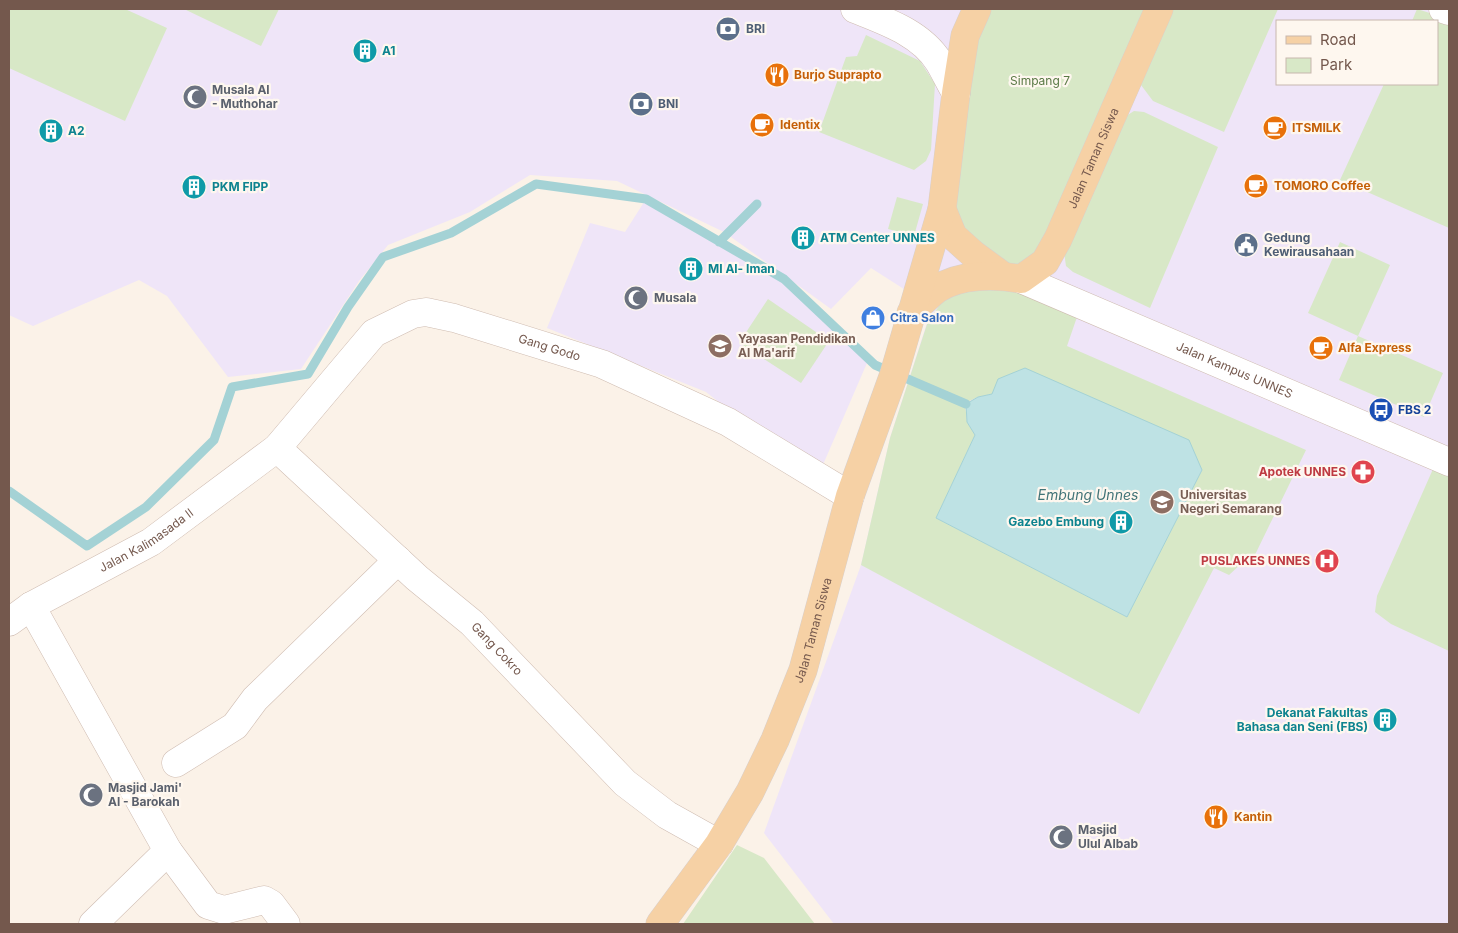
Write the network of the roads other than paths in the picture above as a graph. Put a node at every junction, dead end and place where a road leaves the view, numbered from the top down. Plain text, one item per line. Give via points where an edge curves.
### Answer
1 (856, 9) edge
2 (977, 9) edge
3 (1159, 9) edge
4 (1443, 9) edge
5 (1449, 11) edge
6 (956, 93) junction
7 (942, 209) junction
8 (926, 264) junction
9 (1012, 278) junction
10 (955, 280) junction
11 (910, 313) junction
12 (277, 448) junction
13 (1449, 462) edge
14 (850, 496) junction
15 (398, 560) junction
16 (32, 606) junction
17 (9, 622) edge
18 (176, 763) dead end
19 (719, 844) junction
20 (168, 852) junction
21 (93, 924) edge
22 (286, 924) edge
23 (660, 924) edge

1 - 6 street via 895,25 922,43 938,61
2 - 6 main road, Jalan Taman Siswa via 965,36
3 - 9 main road, Jalan Taman Siswa via 1058,239 1045,262
4 - 5 street
6 - 7 main road, Jalan Taman Siswa
7 - 8 main road, Jalan Taman Siswa
7 - 9 main road, Jalan Taman Siswa via 953,236 973,254
8 - 10 main road
8 - 11 main road, Jalan Taman Siswa
9 - 10 main road
9 - 13 street, Jalan Kampus UNNES
10 - 11 main road via 936,290
11 - 14 main road, Jalan Taman Siswa via 886,398
12 - 14 street, Gang Godo via 374,333 400,318 426,312 602,364 728,422
12 - 15 street, Gang Cokro
12 - 16 street, Jalan Kalimasada II via 151,542
14 - 19 main road, Jalan Taman Siswa via 803,670 776,740
15 - 18 street via 255,699 236,726
15 - 19 street, Gang Cokro via 472,623 625,783 667,815
16 - 17 street, Jalan Kalimasada II
16 - 20 street
19 - 23 main road, Jalan Taman Siswa
20 - 21 street
20 - 22 street via 208,905 224,910 264,900

